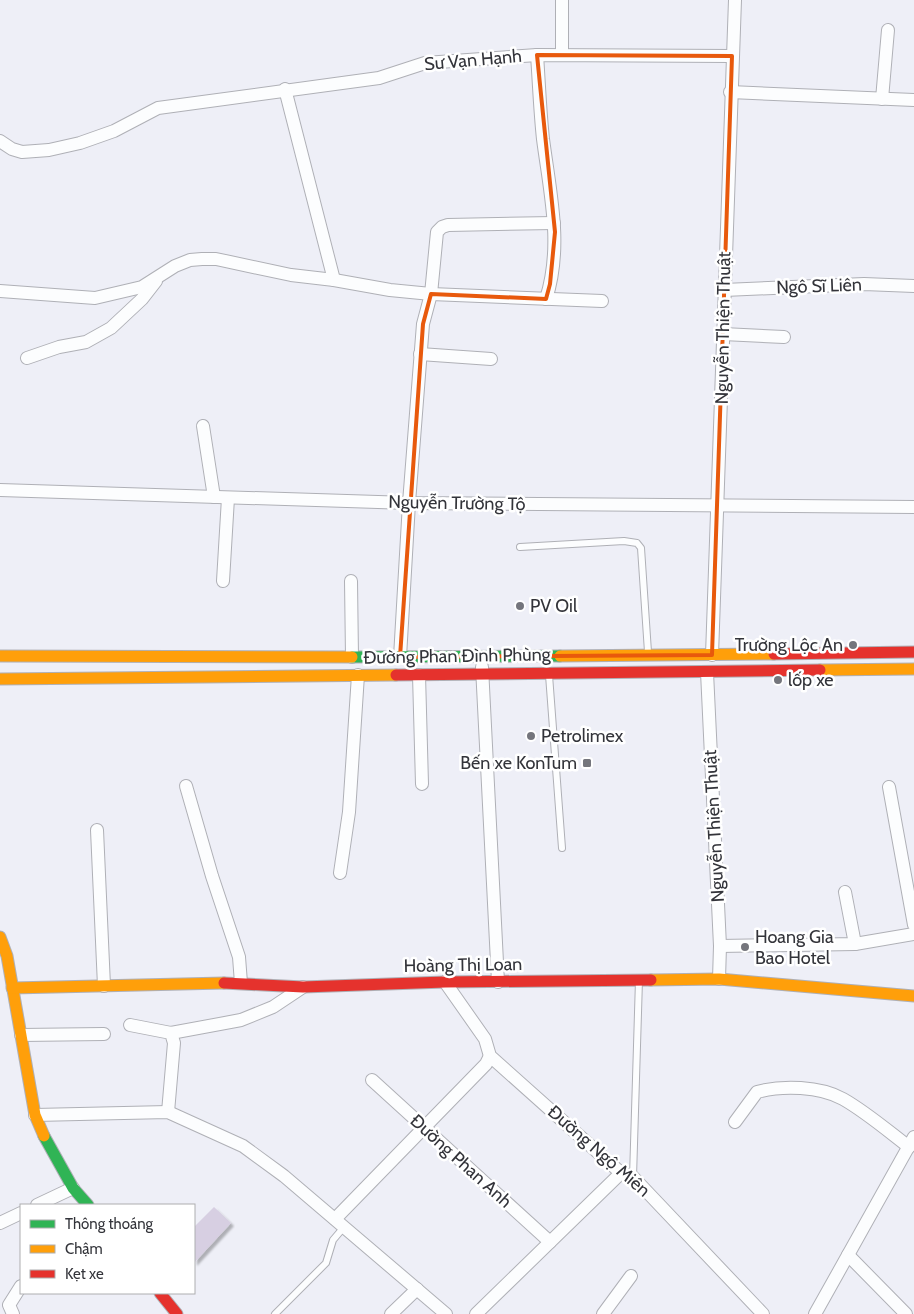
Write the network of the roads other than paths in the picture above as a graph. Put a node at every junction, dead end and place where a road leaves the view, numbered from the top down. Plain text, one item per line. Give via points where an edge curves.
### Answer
1 (562, 0) edge
2 (735, 0) edge
3 (888, 30) dead end
4 (537, 55) junction
5 (562, 55) junction
6 (732, 56) junction
7 (285, 89) junction
8 (730, 92) junction
9 (882, 98) junction
10 (914, 100) edge
11 (0, 141) edge
12 (554, 223) junction
13 (156, 280) junction
14 (334, 280) junction
15 (914, 286) edge
16 (724, 290) junction
17 (0, 291) edge
18 (431, 294) junction
19 (546, 298) junction
20 (602, 301) dead end
21 (723, 334) junction
22 (784, 337) dead end
23 (420, 354) junction
24 (27, 358) dead end
25 (491, 359) dead end
26 (204, 426) dead end
27 (0, 490) edge
28 (214, 497) junction
29 (228, 498) junction
30 (409, 504) junction
31 (719, 505) junction
32 (914, 507) edge
33 (520, 547) dead end
34 (223, 581) dead end
35 (351, 581) dead end
36 (914, 652) edge
37 (649, 655) junction
38 (712, 655) junction
39 (0, 656) edge
40 (550, 656) junction
41 (352, 657) junction
42 (400, 657) junction
43 (482, 657) junction
44 (914, 669) edge
45 (549, 672) junction
46 (708, 672) junction
47 (482, 674) junction
48 (358, 675) junction
49 (419, 675) junction
50 (0, 679) edge
51 (422, 784) dead end
52 (186, 786) dead end
53 (889, 787) dead end
54 (97, 830) dead end
55 (562, 848) dead end
56 (340, 873) dead end
57 (845, 892) dead end
58 (914, 925) edge
59 (914, 934) edge
60 (0, 937) edge
61 (855, 944) junction
62 (720, 946) junction
63 (639, 980) junction
64 (718, 980) junction
65 (444, 982) junction
66 (498, 982) junction
67 (241, 983) junction
68 (104, 986) junction
69 (303, 987) junction
70 (12, 988) junction
71 (914, 996) edge
72 (130, 1025) dead end
73 (171, 1033) junction
74 (104, 1034) dead end
75 (21, 1035) junction
76 (490, 1056) junction
77 (372, 1080) dead end
78 (168, 1112) junction
79 (35, 1115) junction
80 (735, 1122) dead end
81 (425, 1127) junction
82 (911, 1142) edge
83 (627, 1175) junction
84 (73, 1188) junction
85 (39, 1204) edge
86 (87, 1204) edge
87 (20, 1213) edge
88 (0, 1223) edge
89 (340, 1223) junction
90 (550, 1242) junction
91 (848, 1255) junction
92 (631, 1276) dead end
93 (20, 1288) edge
94 (417, 1289) junction
95 (161, 1294) edge
96 (14, 1314) edge
97 (178, 1314) edge
98 (275, 1314) edge
99 (391, 1314) edge
100 (446, 1314) edge
101 (476, 1314) edge
102 (602, 1314) edge
103 (764, 1314) edge
104 (815, 1314) edge
105 (906, 1314) edge

1 - 5 street
2 - 6 street, Nguyễn Thiện Thuật
3 - 9 street
4 - 5 street, Sư Vạn Hạnh
4 - 7 street, Sư Vạn Hạnh via 425,62 379,78
4 - 12 street
5 - 6 street, Sư Vạn Hạnh
6 - 8 street, Nguyễn Thiện Thuật
7 - 11 street, Sư Vạn Hạnh via 158,108 114,131 65,147 22,152
7 - 14 street
8 - 9 street
8 - 16 street, Nguyễn Thiện Thuật
9 - 10 street
12 - 18 street via 442,227 435,238
12 - 19 street via 553,265
13 - 14 street via 175,266 202,259
13 - 17 street via 142,287 95,298
13 - 24 street via 142,299 111,328 86,342
14 - 18 street
15 - 16 street, Ngô Sĩ Liên via 864,284
16 - 21 street, Nguyễn Thiện Thuật
18 - 19 street
18 - 23 street
19 - 20 street
21 - 22 street
21 - 31 street, Nguyễn Thiện Thuật
23 - 25 street
23 - 30 street
26 - 28 street
27 - 28 street, Nguyễn Trường Tộ
28 - 29 street, Nguyễn Trường Tộ
29 - 30 street, Nguyễn Trường Tộ
29 - 34 street
30 - 31 street, Nguyễn Trường Tộ
30 - 42 street
31 - 32 street, Nguyễn Trường Tộ
31 - 38 street, Nguyễn Thiện Thuật
33 - 37 lane via 637,543 641,548
35 - 41 street
36 - 38 main road, Đường Phan Đình Phùng
37 - 38 main road, Đường Phan Đình Phùng
37 - 40 main road, Đường Phan Đình Phùng
39 - 41 main road, Đường Phan Đình Phùng
40 - 43 main road, Đường Phan Đình Phùng
40 - 45 lane
41 - 42 main road, Đường Phan Đình Phùng
42 - 43 main road, Đường Phan Đình Phùng
43 - 47 street
44 - 46 main road, Đường Phan Đình Phùng
45 - 46 main road, Đường Phan Đình Phùng
45 - 47 main road, Đường Phan Đình Phùng
45 - 55 lane
46 - 62 street, Nguyễn Thiện Thuật
47 - 49 main road, Đường Phan Đình Phùng
47 - 66 street
48 - 49 main road, Đường Phan Đình Phùng
48 - 50 main road, Đường Phan Đình Phùng
48 - 56 street via 349,812
49 - 51 street
52 - 67 street via 239,957
53 - 58 street
54 - 68 street
57 - 61 street
59 - 61 street
60 - 70 main road
61 - 62 street
62 - 64 street, Nguyễn Thiện Thuật
63 - 64 main road, Hoàng Thị Loan
63 - 66 main road, Hoàng Thị Loan
63 - 83 lane
64 - 71 main road, Hoàng Thị Loan
65 - 66 main road, Hoàng Thị Loan
65 - 69 main road, Hoàng Thị Loan
65 - 76 street, Đường Ngộ Miên via 485,1039
67 - 68 main road, Hoàng Thị Loan
67 - 69 main road, Hoàng Thị Loan
68 - 70 main road, Hoàng Thị Loan
69 - 73 street via 273,1007 241,1020
70 - 75 main road
72 - 73 street
73 - 78 street via 174,1044
74 - 75 street
75 - 79 main road
76 - 81 street
76 - 83 street, Đường Ngộ Miên
77 - 81 street, Đường Phan Anh
78 - 79 street
78 - 89 street via 243,1146
79 - 84 main road via 49,1148
80 - 82 street via 757,1092 780,1088 822,1092 843,1099
81 - 89 street
81 - 90 street, Đường Phan Anh
82 - 91 street
83 - 90 street
83 - 103 street, Đường Ngộ Miên
84 - 85 street
84 - 86 main road
87 - 88 street
89 - 94 street
89 - 98 lane via 326,1263
90 - 101 street
91 - 104 street
91 - 105 street
92 - 102 street
93 - 96 street via 9,1305
94 - 99 street
94 - 100 street
95 - 97 main road

